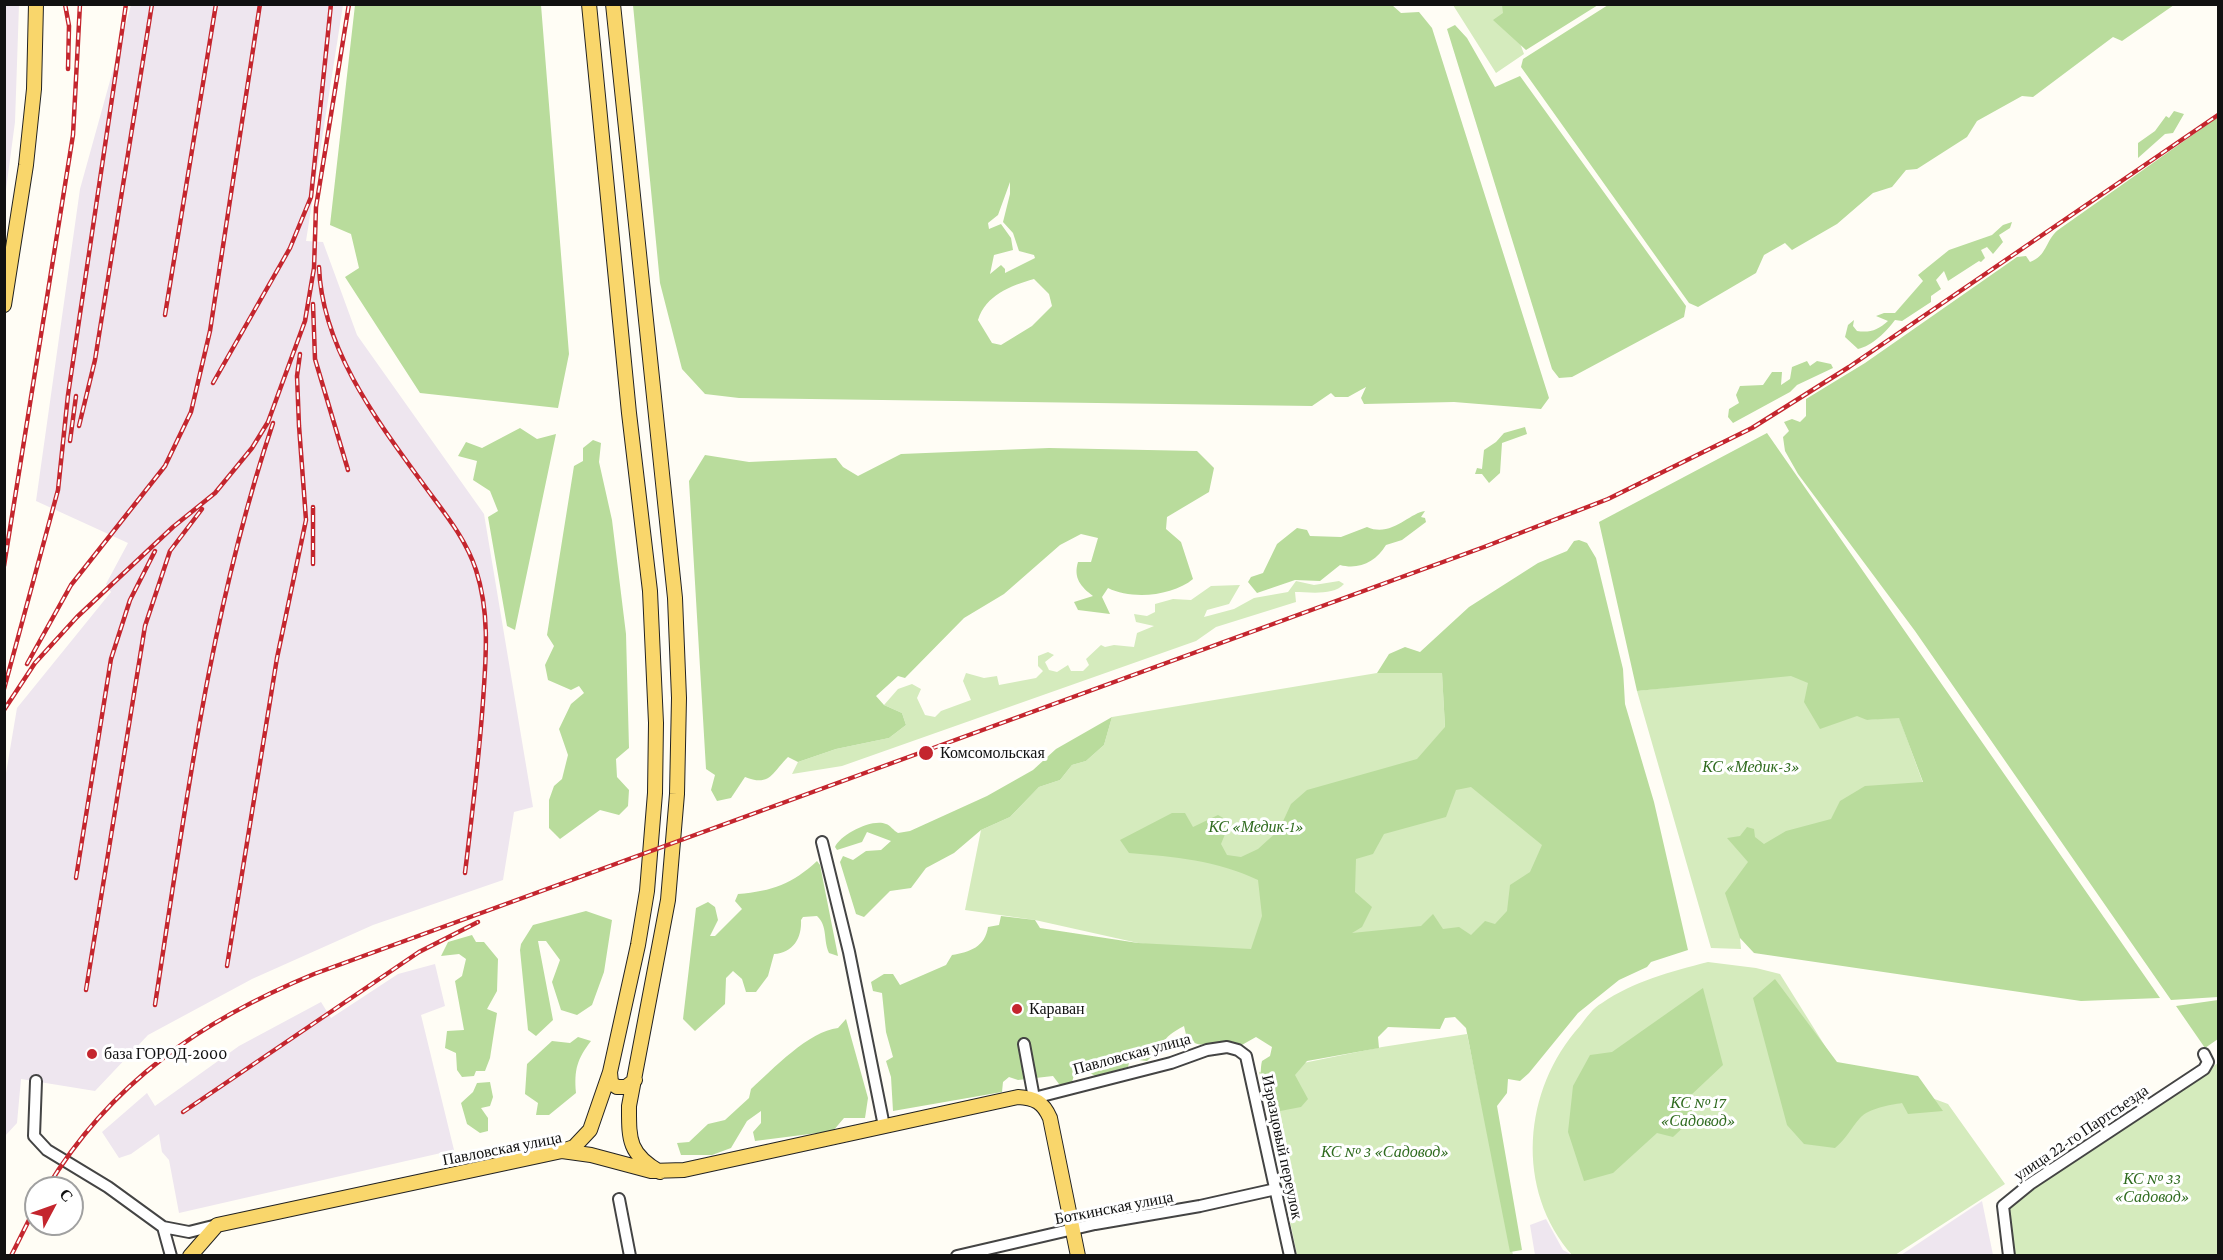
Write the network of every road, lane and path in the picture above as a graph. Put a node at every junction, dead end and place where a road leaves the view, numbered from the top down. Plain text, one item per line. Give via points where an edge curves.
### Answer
1 (36, 4) edge
2 (589, 4) edge
3 (613, 4) edge
4 (4, 305) edge
5 (822, 842) dead end
6 (1024, 1044) dead end
7 (1238, 1050) joint
8 (2204, 1054) dead end
9 (609, 1072) junction
10 (635, 1080) junction
11 (36, 1081) dead end
12 (1034, 1098) junction
13 (884, 1126) junction
14 (562, 1151) junction
15 (660, 1172) junction
16 (1276, 1189) junction
17 (619, 1199) dead end
18 (217, 1225) junction
19 (163, 1227) junction
20 (1072, 1230) junction
21 (193, 1252) edge
22 (171, 1256) edge
23 (630, 1256) edge
24 (957, 1256) edge
25 (1078, 1256) edge
26 (1290, 1256) edge
27 (2009, 1256) edge

1 - 4 main road via 31,121
2 - 9 main road via 650,591 656,723 654,818 646,891 629,990
3 - 10 main road via 675,598 679,698 677,794 668,900
5 - 13 street
6 - 12 street
7 - 12 street, Павловская улица via 1207,1050
7 - 16 street, Изразцовый переулок via 1250,1065
8 - 27 street, улица 22-го Партсъезда via 2208,1062 2204,1069 2003,1206
9 - 10 main road via 611,1083 617,1087 626,1087
9 - 14 main road via 590,1130 574,1148
10 - 15 main road via 629,1106 630,1141 635,1152
11 - 19 street via 34,1136 47,1150
12 - 13 main road, Павловская улица via 1018,1097
12 - 20 main road via 1050,1118
13 - 15 main road, Павловская улица
14 - 15 main road, Павловская улица
14 - 18 main road, Павловская улица
16 - 20 street, Боткинская улица
16 - 26 street, Изразцовый переулок
17 - 23 street
18 - 19 street via 189,1232
18 - 21 main road
19 - 22 street
20 - 24 street, Боткинская улица
20 - 25 main road

